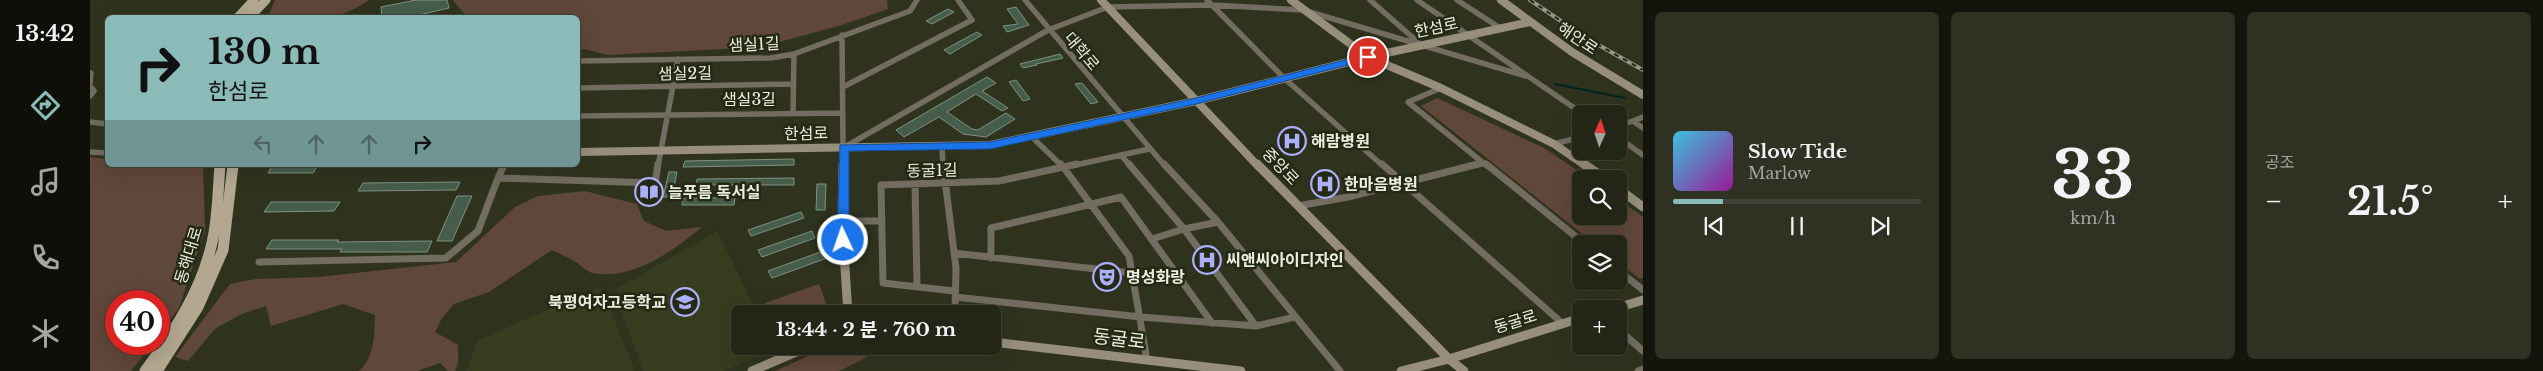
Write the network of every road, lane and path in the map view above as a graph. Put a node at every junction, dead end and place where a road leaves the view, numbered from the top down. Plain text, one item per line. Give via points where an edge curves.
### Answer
1 (254, 0) edge
2 (266, 0) edge
3 (917, 0) edge
4 (958, 0) edge
5 (1025, 0) edge
6 (1291, 0) edge
7 (1370, 0) edge
8 (1417, 0) edge
9 (1457, 0) edge
10 (1501, 0) edge
11 (1209, 2) edge
12 (1105, 3) edge
13 (1303, 10) junction
14 (240, 15) edge
15 (252, 15) edge
16 (1530, 22) junction
17 (1500, 28) junction
18 (1048, 30) junction
19 (842, 35) junction
20 (1468, 35) junction
21 (1421, 45) junction
22 (794, 54) junction
23 (1368, 57) junction
24 (678, 59) junction
25 (580, 61) edge
26 (91, 73) edge
27 (1526, 76) junction
28 (1284, 78) junction
29 (793, 84) junction
30 (90, 85) edge
31 (673, 87) junction
32 (843, 87) junction
33 (580, 88) edge
34 (1441, 88) junction
35 (1643, 95) edge
36 (90, 96) edge
37 (1196, 101) junction
38 (1572, 107) edge
39 (793, 113) junction
40 (843, 113) junction
41 (666, 114) junction
42 (580, 116) edge
43 (1121, 116) junction
44 (1643, 117) edge
45 (1633, 121) junction
46 (90, 122) edge
47 (1628, 123) edge
48 (105, 124) edge
49 (1643, 128) edge
50 (1033, 138) junction
51 (1572, 139) edge
52 (1554, 144) junction
53 (1628, 144) edge
54 (942, 146) junction
55 (844, 148) junction
56 (1149, 149) junction
57 (659, 151) junction
58 (90, 152) edge
59 (580, 152) edge
60 (105, 153) edge
61 (1643, 155) edge
62 (1122, 156) junction
63 (1484, 163) junction
64 (220, 167) edge
65 (233, 167) edge
66 (503, 167) edge
67 (1065, 168) junction
68 (1593, 170) edge
69 (498, 178) junction
70 (915, 184) junction
71 (944, 184) junction
72 (1404, 184) junction
73 (1627, 195) edge
74 (1092, 205) junction
75 (1296, 206) junction
76 (1643, 207) edge
77 (842, 221) junction
78 (882, 221) junction
79 (1218, 222) junction
80 (1184, 229) junction
81 (1574, 235) edge
82 (1152, 239) junction
83 (954, 253) junction
84 (991, 258) junction
85 (259, 262) dead end
86 (1132, 273) junction
87 (1627, 277) edge
88 (917, 286) junction
89 (1643, 290) edge
90 (955, 294) junction
91 (1643, 300) edge
92 (847, 305) edge
93 (955, 305) edge
94 (1627, 305) edge
95 (1141, 317) junction
96 (1295, 317) junction
97 (1572, 320) edge
98 (1212, 322) junction
99 (1562, 323) junction
100 (1256, 326) junction
101 (1627, 337) edge
102 (1001, 343) edge
103 (1643, 351) edge
104 (789, 355) edge
105 (1448, 359) junction
106 (1147, 360) junction
107 (1643, 369) edge
108 (144, 371) edge
109 (157, 371) edge
110 (752, 371) edge
111 (1241, 371) edge
112 (1340, 371) edge
113 (1405, 371) edge
114 (1464, 371) edge
115 (1638, 371) edge

1 - 14 main road
2 - 15 main road
3 - 19 street, 샘실1길 via 910,11
4 - 32 street via 972,20
5 - 18 street, 대학로
6 - 13 street
7 - 21 street
8 - 20 street
9 - 17 street
10 - 16 street, 해안로
11 - 12 street
11 - 13 street
11 - 28 street
12 - 18 street
12 - 37 street, 중앙로
13 - 21 street
13 - 23 street
16 - 17 street, 한섬로
16 - 35 street, 해안로
17 - 20 street, 한섬로
18 - 43 street, 대학로
18 - 55 street
19 - 22 street, 샘실1길
19 - 32 street
20 - 21 street, 한섬로
20 - 27 street
21 - 23 street, 한섬로
21 - 27 street
22 - 24 street, 샘실1길 via 771,58
22 - 29 street
23 - 28 street, 한섬로
23 - 34 street
24 - 25 street, 샘실1길
24 - 31 street
26 - 30 street
27 - 38 street
28 - 37 street, 한섬로
28 - 72 street
29 - 31 street, 샘실2길
29 - 39 street
30 - 36 street via 94,90
31 - 33 street, 샘실2길
31 - 41 street
32 - 40 street
34 - 52 street
34 - 63 street via 1408,102
37 - 43 street, 한섬로
37 - 75 street, 중앙로
39 - 40 street, 샘실3길
39 - 41 street, 샘실3길
40 - 55 street
41 - 42 street, 샘실3길
41 - 57 street
43 - 50 street, 한섬로
43 - 56 street, 대학로
44 - 45 street
45 - 47 street
45 - 49 street
46 - 48 street
50 - 54 street, 한섬로 via 990,145
50 - 67 street
51 - 52 street
52 - 68 street
53 - 61 street
54 - 55 street, 한섬로
54 - 71 street
55 - 57 street, 한섬로
55 - 77 street
56 - 62 street, 동굴1길
56 - 79 street, 대학로
57 - 59 street, 한섬로
57 - 69 street via 655,183
58 - 60 street
62 - 67 street, 동굴1길
62 - 80 street
63 - 72 street
63 - 81 street
64 - 108 main road, 동해대로 via 213,238 201,278 181,319
65 - 109 main road, 동해대로 via 223,250 198,307
66 - 69 street
67 - 71 street, 동굴1길 via 1000,181
67 - 74 street
69 - 85 street via 478,231 446,258
70 - 71 street, 동굴1길
70 - 78 street, 동굴1길 via 881,185
70 - 88 street
71 - 83 street
72 - 75 street
72 - 99 street
73 - 76 street
74 - 82 street via 1121,197
74 - 84 street via 990,228
74 - 86 street via 1129,256
75 - 105 street, 중앙로
77 - 78 street
77 - 92 street
78 - 88 street, 동굴1길 via 883,283
79 - 80 street
79 - 96 street, 대학로
80 - 82 street
80 - 100 street
82 - 98 street
83 - 84 street
83 - 90 street
84 - 86 street
86 - 95 street
87 - 89 street
88 - 90 street, 동굴1길
90 - 93 street
90 - 95 street, 동굴1길
91 - 94 street
95 - 98 street, 동굴1길
95 - 106 street
96 - 100 street, 동굴1길
96 - 112 street, 대학로
97 - 99 street, 동굴로
98 - 100 street, 동굴1길
99 - 105 street, 동굴로
101 - 103 street
102 - 106 street, 동굴로
104 - 110 street
105 - 113 street, 동굴로
105 - 114 street, 중앙로
106 - 111 street, 동굴로
107 - 115 street

